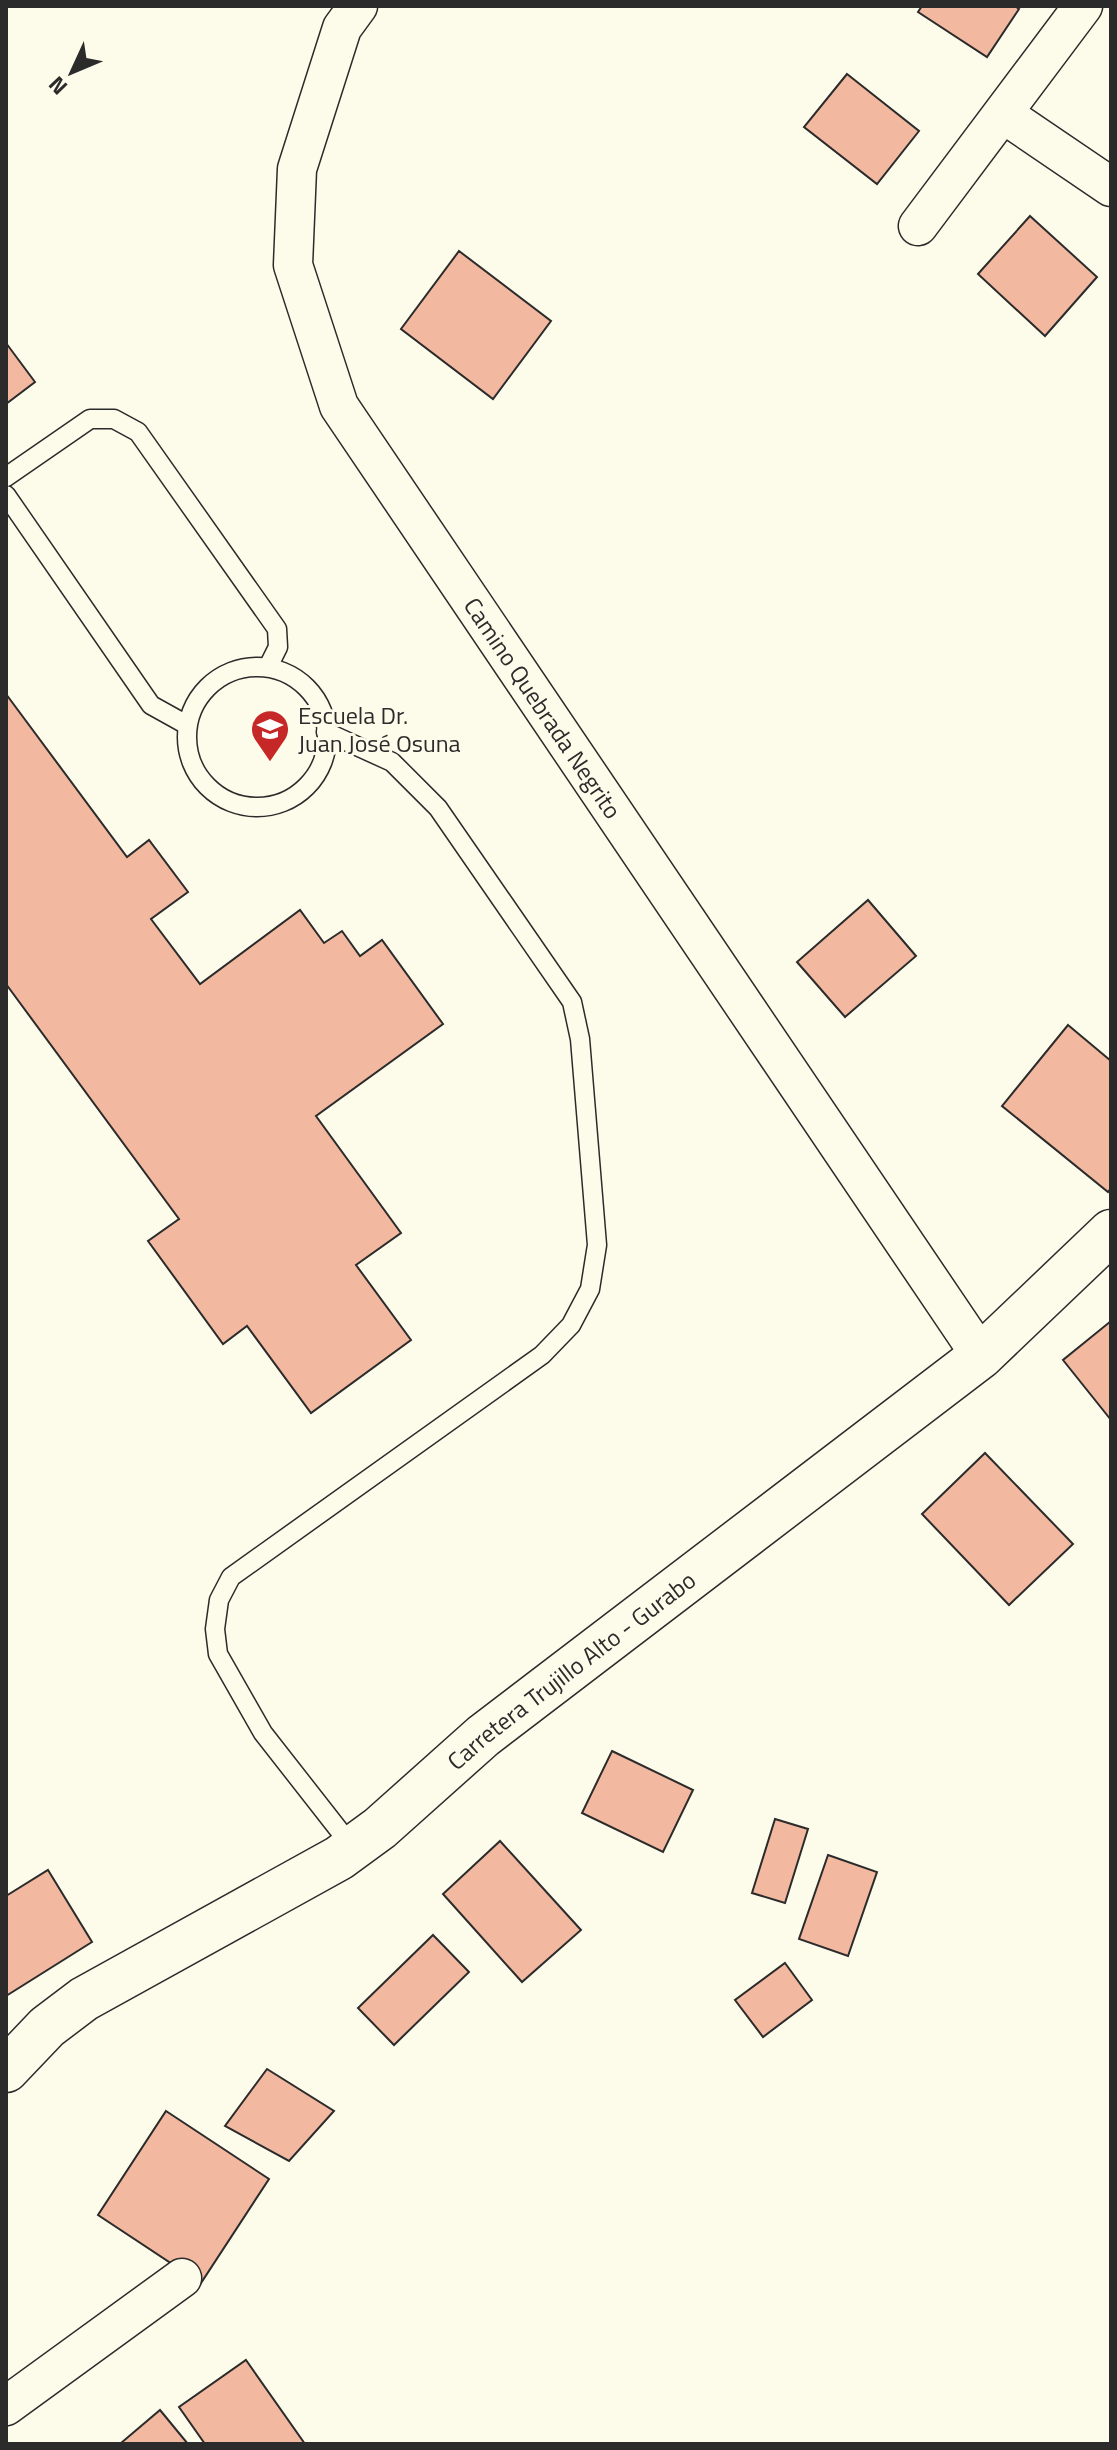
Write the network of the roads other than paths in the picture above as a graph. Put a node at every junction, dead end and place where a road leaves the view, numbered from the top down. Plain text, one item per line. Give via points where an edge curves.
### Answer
1 (358, 6) edge
2 (1083, 6) edge
3 (1005, 115) junction
4 (1111, 187) edge
5 (918, 226) dead end
6 (6, 477) edge
7 (6, 495) edge
8 (268, 667) junction
9 (187, 725) junction
10 (326, 732) junction
11 (1111, 1232) edge
12 (981, 1356) junction
13 (353, 1848) junction
14 (6, 2070) edge
15 (182, 2278) dead end
16 (6, 2406) edge

1 - 12 street, Camino Quebrada Negrito via 342,28 296,185 293,265 339,406
2 - 3 street
3 - 4 street
3 - 5 street
6 - 8 lane via 90,419 114,419 138,432 277,629 278,647
7 - 9 lane via 151,705
8 - 9 lane via 240,668 215,680 197,700
8 - 10 lane via 294,676 314,695
9 - 10 lane via 188,753 200,778 220,797 246,806 274,805 298,794 317,773
10 - 13 lane via 392,762 438,808 572,1002 580,1039 597,1245 590,1289 571,1325 542,1355 231,1577 219,1600 218,1654 263,1733
11 - 12 main road, Carretera Trujillo Alto - Gurabo
12 - 13 main road, Carretera Trujillo Alto - Gurabo via 483,1736
13 - 14 main road, Carretera Trujillo Alto - Gurabo via 84,1999 47,2027
15 - 16 street

